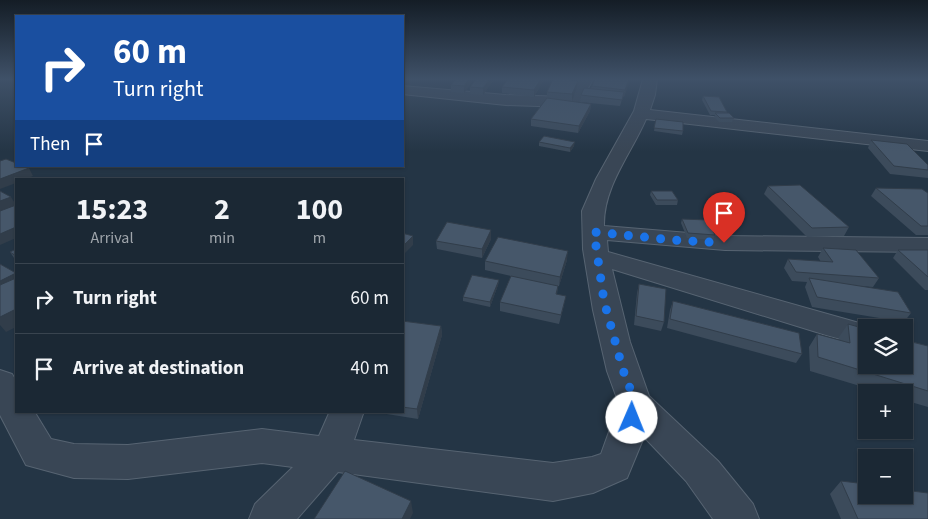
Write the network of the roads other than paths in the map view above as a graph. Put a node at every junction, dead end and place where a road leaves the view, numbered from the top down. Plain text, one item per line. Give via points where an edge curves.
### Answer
1 (643, 103) edge
2 (640, 114) junction
3 (928, 146) edge
4 (596, 244) junction
5 (928, 245) edge
6 (858, 333) edge
7 (0, 383) edge
8 (636, 404) junction
9 (15, 410) edge
10 (17, 413) edge
11 (346, 413) edge
12 (331, 453) junction
13 (270, 519) edge
14 (738, 519) edge

1 - 2 street
2 - 3 street
2 - 4 street via 600,192 593,213
4 - 5 street via 673,240
4 - 6 street
4 - 8 street via 604,301
7 - 9 street
8 - 12 street via 614,466 593,475 553,482
8 - 14 street via 700,469
10 - 12 street via 39,453 74,461 128,462 262,446
11 - 12 street
12 - 13 street

